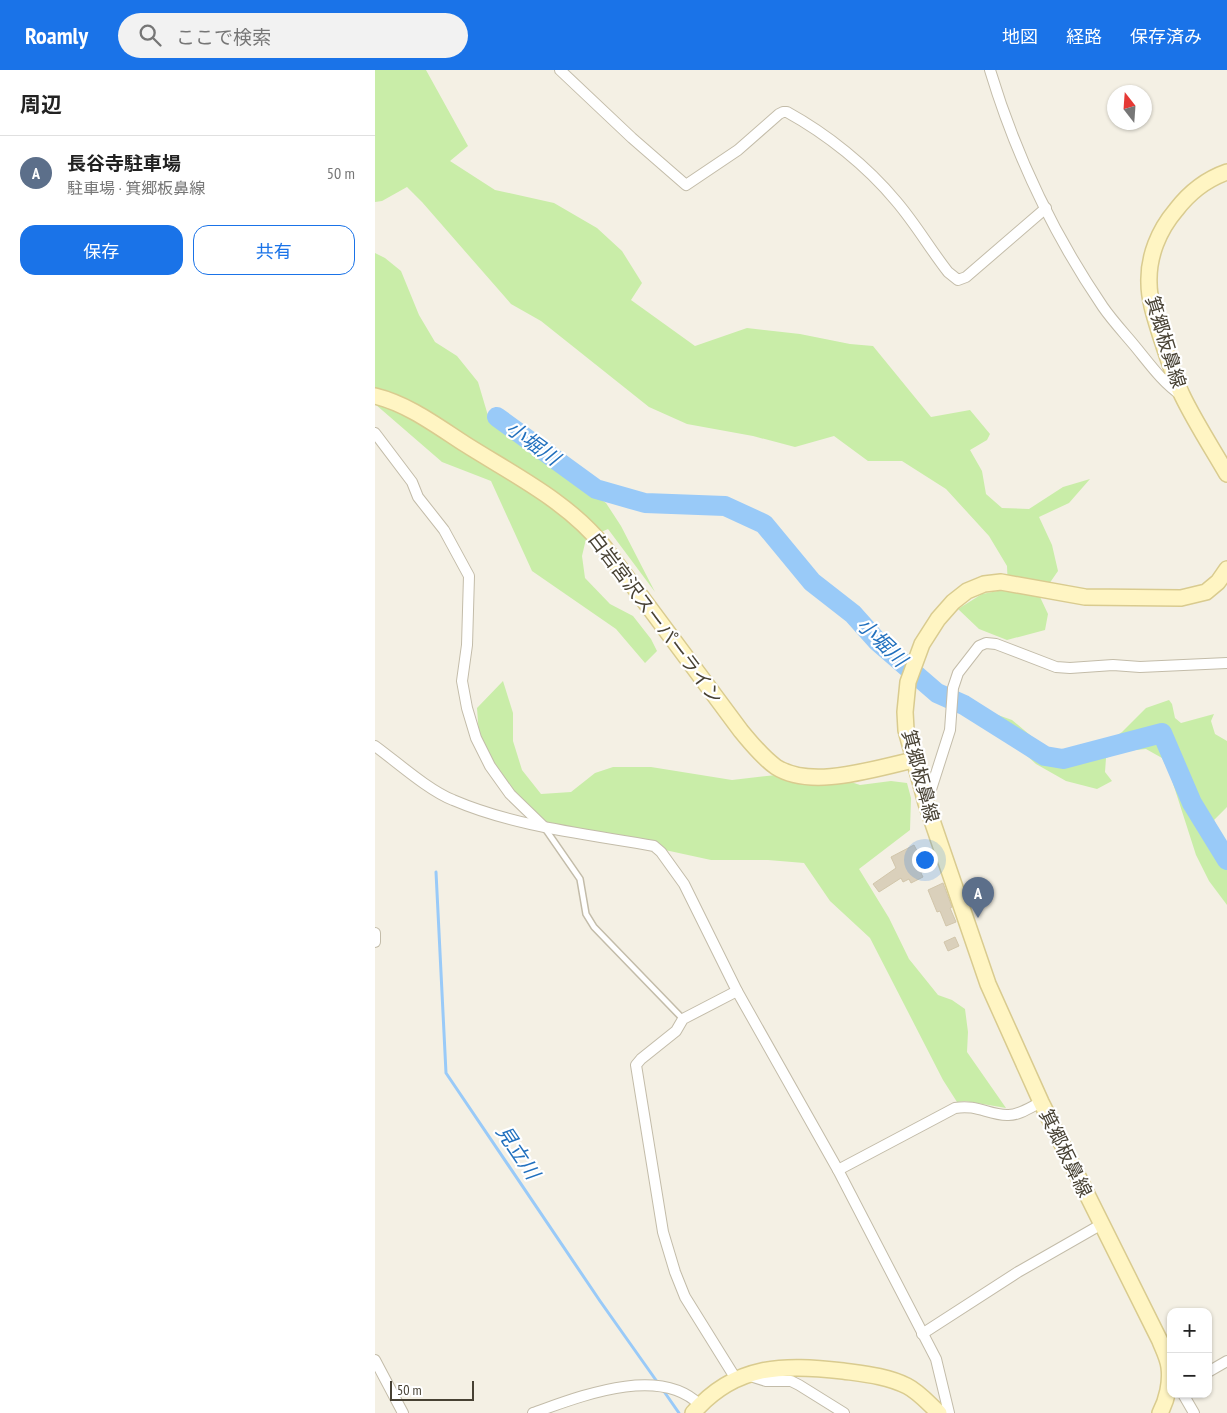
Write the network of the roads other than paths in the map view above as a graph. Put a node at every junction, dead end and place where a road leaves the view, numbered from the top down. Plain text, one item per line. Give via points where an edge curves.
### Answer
1 (560, 70) edge
2 (990, 70) edge
3 (1227, 172) edge
4 (1046, 208) junction
5 (375, 396) edge
6 (1183, 396) junction
7 (375, 433) edge
8 (1227, 474) edge
9 (1227, 569) edge
10 (1227, 663) edge
11 (375, 746) edge
12 (914, 760) junction
13 (926, 803) junction
14 (543, 826) junction
15 (375, 933) edge
16 (375, 942) edge
17 (737, 991) junction
18 (683, 1019) junction
19 (1041, 1102) junction
20 (837, 1170) junction
21 (1102, 1224) junction
22 (922, 1334) junction
23 (375, 1360) edge
24 (1167, 1360) edge
25 (1227, 1361) edge
26 (1212, 1370) edge
27 (741, 1377) junction
28 (1167, 1393) edge
29 (1185, 1398) edge
30 (696, 1409) edge
31 (403, 1413) edge
32 (533, 1413) edge
33 (844, 1413) edge
34 (939, 1413) edge
35 (949, 1413) edge
36 (1160, 1413) edge
37 (1194, 1413) edge

1 - 4 street via 686,185 738,150 779,114 787,112 822,134 879,182 897,201 947,272 957,280 966,277
2 - 4 street via 1023,160
3 - 6 main road, 箕郷板鼻線 via 1206,182 1179,206 1152,252 1151,302
4 - 6 street via 1104,308 1159,375
5 - 12 main road, 白岩宮沢スーパーライン via 406,407 536,488 581,521 605,548 741,731 764,758 777,767 791,774 831,777
6 - 8 main road, 箕郷板鼻線
7 - 14 street via 444,530 469,576 463,681 471,723 490,766 510,794
9 - 12 main road, 箕郷板鼻線 via 1206,592 1181,598 1085,597 1001,582 967,591 938,619 922,644 911,671 905,712
10 - 13 street via 1070,668 1056,667 996,644 979,646 958,673 953,688 950,730
11 - 14 street via 452,800
12 - 13 main road, 箕郷板鼻線
13 - 19 main road, 箕郷板鼻線 via 988,984
14 - 17 street via 653,846 661,852 683,884
14 - 18 lane via 580,879 586,914 594,927
15 - 16 street
17 - 18 street
17 - 20 street
18 - 27 street via 676,1031 636,1065 663,1232 685,1297
19 - 20 street via 1007,1115 966,1106 955,1108
19 - 21 main road, 箕郷板鼻線
20 - 22 street
21 - 22 street via 1018,1272
21 - 24 main road, 箕郷板鼻線
22 - 35 street via 936,1359
23 - 31 street
25 - 26 street
27 - 30 main road via 714,1392
27 - 33 street via 791,1382
27 - 34 main road via 768,1369 825,1369 869,1374 908,1386
28 - 36 main road, 箕郷板鼻線
29 - 37 street
30 - 32 street via 692,1398 685,1393 629,1385

